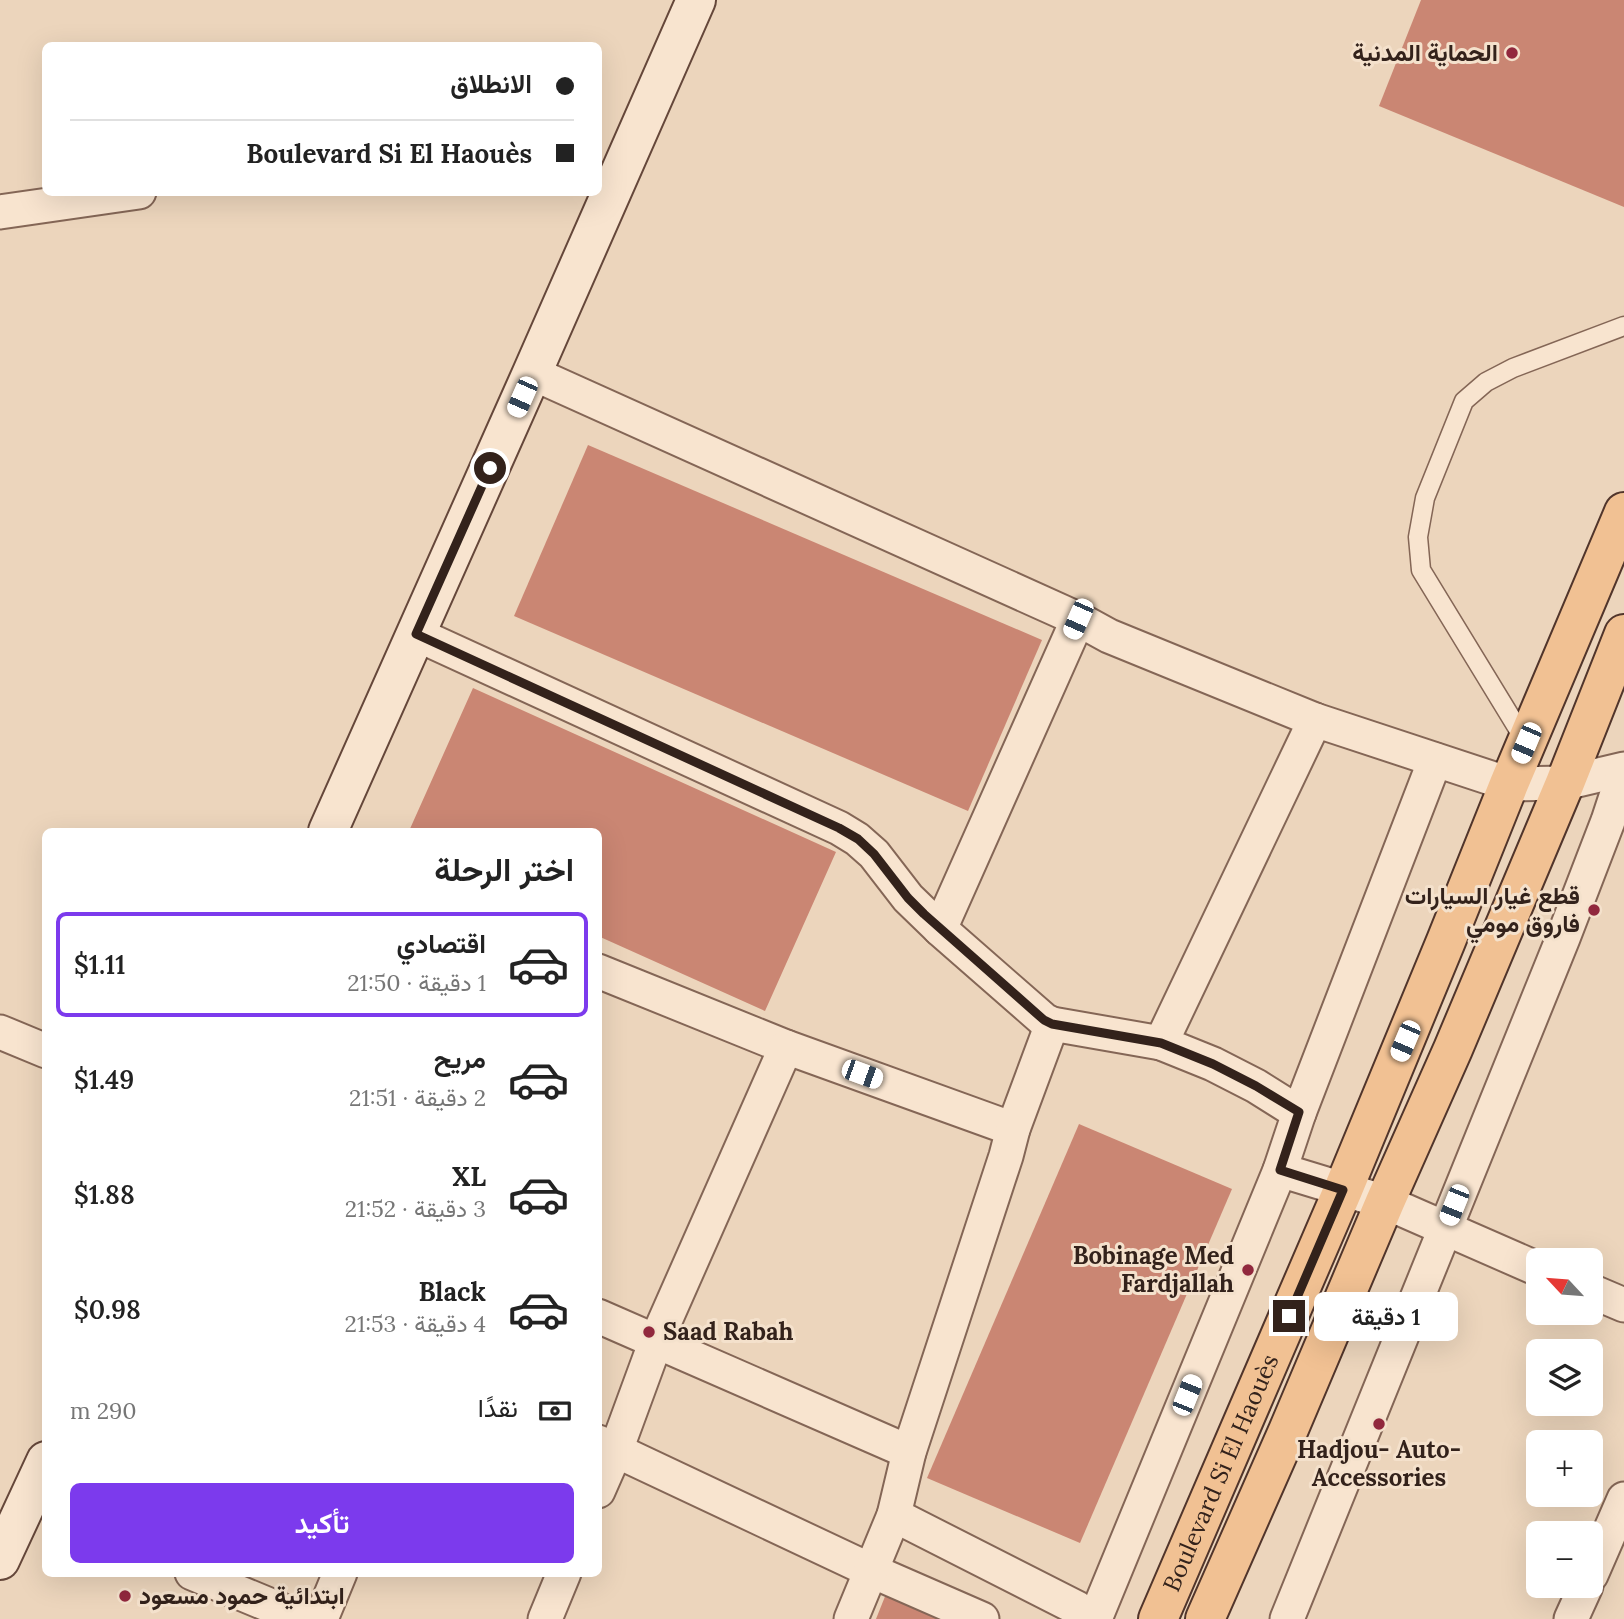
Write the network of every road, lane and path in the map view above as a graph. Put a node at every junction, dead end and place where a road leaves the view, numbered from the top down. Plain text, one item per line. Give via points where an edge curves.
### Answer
1 (696, 0) edge
2 (607, 180) edge
3 (111, 196) edge
4 (601, 196) edge
5 (0, 212) edge
6 (1624, 326) edge
7 (532, 373) junction
8 (1624, 512) edge
9 (1078, 619) junction
10 (416, 634) junction
11 (1624, 634) edge
12 (1315, 720) junction
13 (1526, 743) junction
14 (1436, 760) junction
15 (1624, 771) edge
16 (1565, 783) junction
17 (1509, 784) junction
18 (329, 828) edge
19 (940, 929) junction
20 (602, 973) edge
21 (1052, 1024) junction
22 (0, 1032) edge
23 (1161, 1043) junction
24 (786, 1047) junction
25 (42, 1049) edge
26 (1299, 1112) junction
27 (1013, 1129) junction
28 (1280, 1170) junction
29 (1343, 1190) junction
30 (1385, 1202) junction
31 (1445, 1230) junction
32 (1526, 1264) edge
33 (1603, 1296) edge
34 (1624, 1305) edge
35 (602, 1319) edge
36 (656, 1341) junction
37 (607, 1446) edge
38 (909, 1452) junction
39 (602, 1471) edge
40 (42, 1478) edge
41 (1624, 1499) edge
42 (35, 1509) edge
43 (894, 1515) junction
44 (1603, 1547) edge
45 (0, 1560) edge
46 (872, 1571) junction
47 (202, 1577) edge
48 (338, 1577) edge
49 (562, 1577) edge
50 (1581, 1598) edge
51 (303, 1619) edge
52 (321, 1619) edge
53 (545, 1619) edge
54 (851, 1619) edge
55 (982, 1619) edge
56 (1094, 1619) edge
57 (1158, 1619) edge
58 (1205, 1619) edge
59 (1287, 1619) edge
60 (1572, 1619) edge

1 - 2 street
3 - 5 street
4 - 7 street
6 - 13 lane via 1513,368 1478,388 1464,401 1425,498 1418,537 1421,570
7 - 9 street
7 - 10 street
8 - 13 main road, Boulevard Si El Haouès
9 - 12 street
9 - 19 street
10 - 18 street
10 - 19 street via 839,828 874,854 908,898
11 - 16 main road, Boulevard Si El Haouès
12 - 14 street
12 - 23 street
13 - 17 main road, Boulevard Si El Haouès
14 - 17 street
14 - 26 street
15 - 16 street
15 - 31 street via 1563,938
16 - 17 street
16 - 30 main road, Boulevard Si El Haouès
17 - 29 main road, Boulevard Si El Haouès
19 - 21 street
20 - 24 street
21 - 23 street
21 - 27 street
22 - 25 street
23 - 26 street via 1213,1064
24 - 27 street
24 - 36 street
26 - 28 street
27 - 38 street
28 - 29 street
28 - 56 street
29 - 30 street
29 - 57 main road, Boulevard Si El Haouès
30 - 31 street
30 - 58 main road, Boulevard Si El Haouès
31 - 32 street
31 - 59 street
33 - 34 street
35 - 36 street
36 - 37 street
36 - 38 street
37 - 39 street
37 - 46 street
38 - 43 street
40 - 42 street
41 - 44 street
42 - 45 street
43 - 46 street
43 - 56 street
46 - 54 street
46 - 55 street
47 - 51 street
48 - 52 street
49 - 53 street
50 - 60 street

